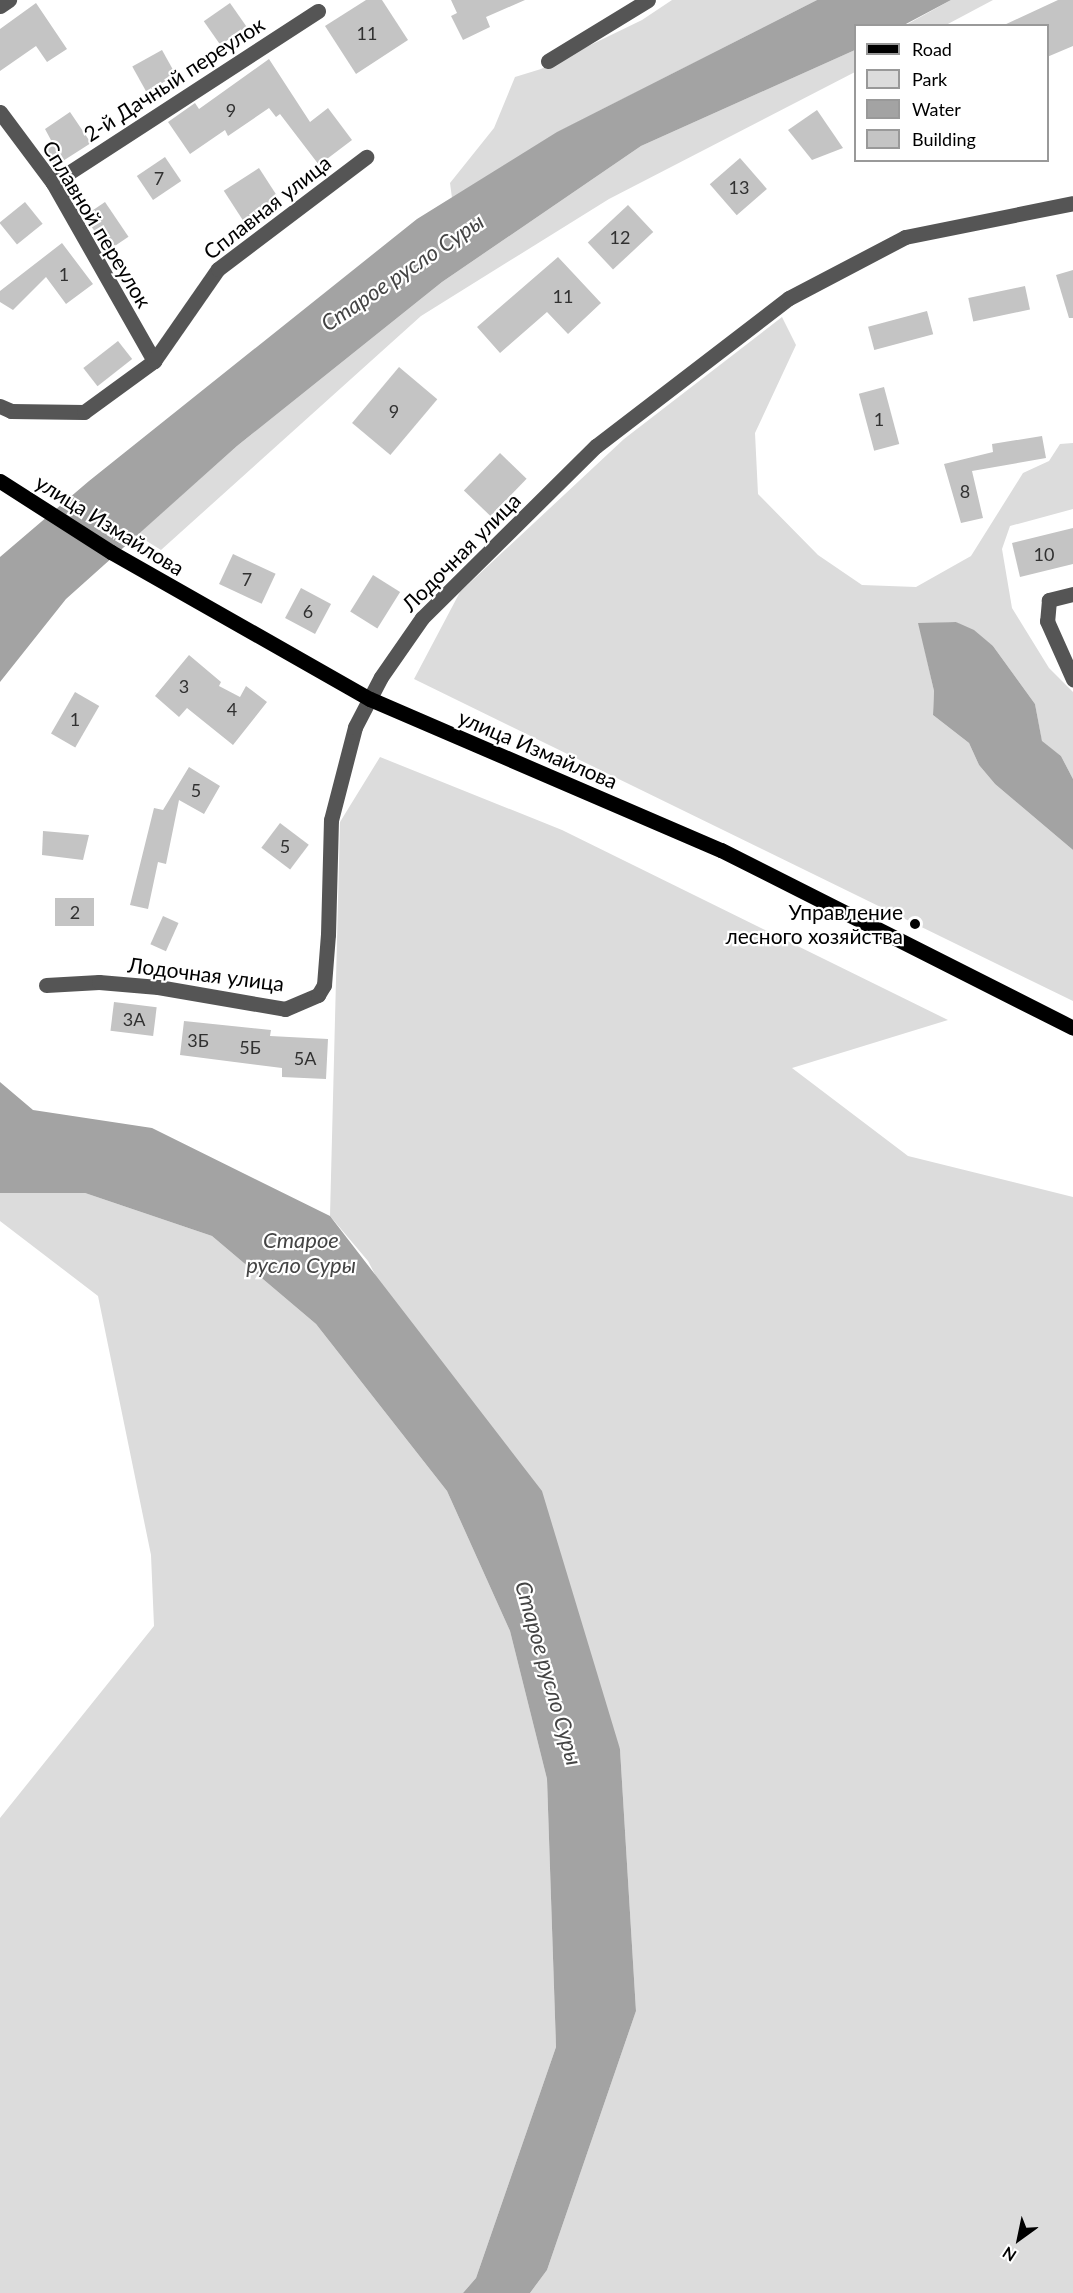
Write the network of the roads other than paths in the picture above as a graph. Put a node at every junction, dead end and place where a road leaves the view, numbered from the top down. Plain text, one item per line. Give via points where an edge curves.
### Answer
1 (9, 0) edge
2 (648, 0) edge
3 (0, 6) edge
4 (318, 11) dead end
5 (548, 61) dead end
6 (0, 112) edge
7 (366, 157) dead end
8 (53, 183) junction
9 (1073, 203) edge
10 (154, 361) junction
11 (0, 406) edge
12 (0, 481) edge
13 (1073, 594) edge
14 (1073, 679) edge
15 (370, 699) junction
16 (46, 985) dead end
17 (1073, 1028) edge

1 - 3 street
2 - 5 street
4 - 8 street, 2-й Дачный переулок
6 - 8 street, Сплавной переулок
7 - 10 street, Сплавная улица via 218,269
8 - 10 street, Сплавной переулок
9 - 15 street, Лодочная улица via 905,237 789,298 596,446 422,618
10 - 11 street, Сплавная улица via 84,412 11,411
12 - 15 main road, улица Измайлова via 111,552
13 - 14 street via 1049,600 1047,621
15 - 16 street, Лодочная улица via 355,727 331,820 330,914 324,986 318,995 285,1009 158,987 99,982
15 - 17 main road, улица Измайлова via 721,850

